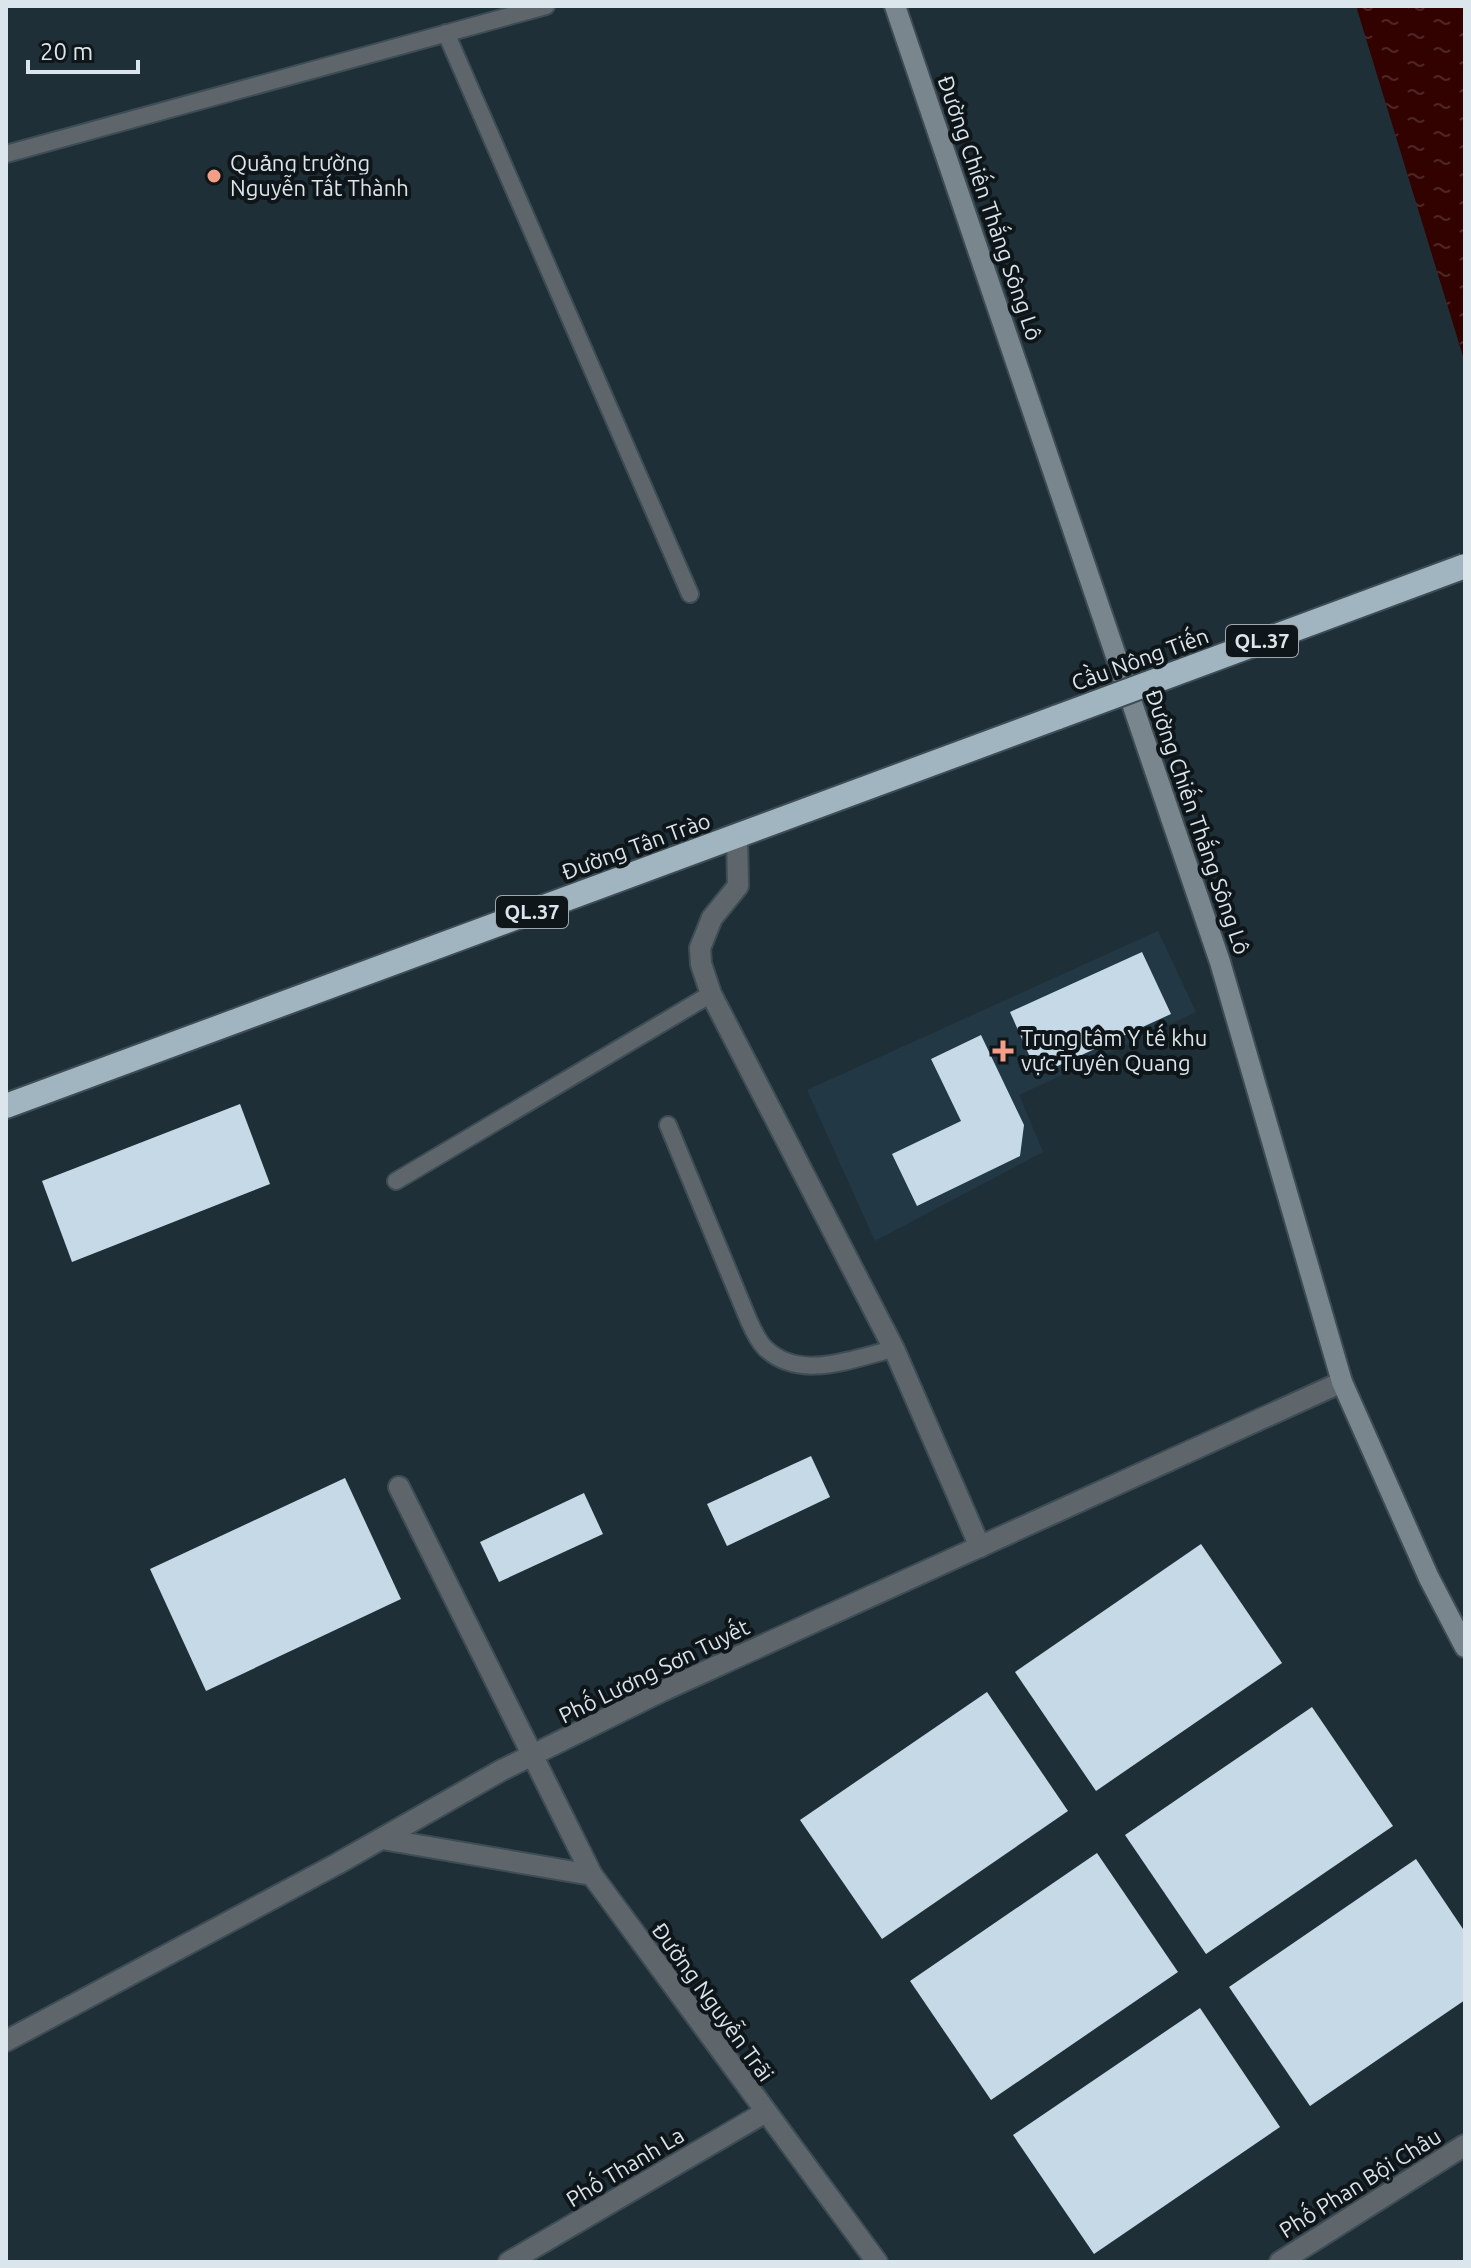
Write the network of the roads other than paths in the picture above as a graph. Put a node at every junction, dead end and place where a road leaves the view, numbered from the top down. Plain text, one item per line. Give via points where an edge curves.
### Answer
1 (546, 6) edge
2 (895, 6) edge
3 (446, 33) junction
4 (6, 154) edge
5 (1465, 566) edge
6 (690, 594) dead end
7 (1058, 717) joint
8 (737, 836) junction
9 (711, 994) junction
10 (6, 1106) edge
11 (668, 1125) dead end
12 (396, 1181) dead end
13 (894, 1349) junction
14 (1342, 1382) junction
15 (399, 1487) dead end
16 (980, 1547) junction
17 (1465, 1647) edge
18 (532, 1757) junction
19 (382, 1839) junction
20 (592, 1875) junction
21 (6, 2041) edge
22 (764, 2113) junction
23 (1465, 2145) edge
24 (509, 2262) edge
25 (877, 2262) edge
26 (1280, 2262) edge

1 - 3 lane
2 - 14 street, Đường Chiến Thắng Sông Lô via 1220,962
3 - 4 lane
3 - 6 lane
5 - 7 highway, Cầu Nông Tiến / QL.37, bridge
7 - 8 highway, Đường Tân Trào / QL.37
8 - 9 street via 738,886 712,918 700,948
8 - 10 highway, Đường Tân Trào / QL.37
9 - 12 lane
9 - 13 street
11 - 13 lane via 762,1346 800,1367
13 - 16 street
14 - 16 street, Phố Lương Sơn Tuyết
14 - 17 street, Đường Chiến Thắng Sông Lô
15 - 18 street, Đường Nguyễn Trãi
16 - 18 street, Phố Lương Sơn Tuyết via 662,1691
18 - 19 street, Phố Lương Sơn Tuyết
18 - 20 street, Đường Nguyễn Trãi
19 - 20 street
19 - 21 street, Phố Lương Sơn Tuyết
20 - 22 street, Đường Nguyễn Trãi
22 - 24 street, Phố Thanh La
22 - 25 street, Đường Nguyễn Trãi
23 - 26 street, Phố Phan Bội Châu

